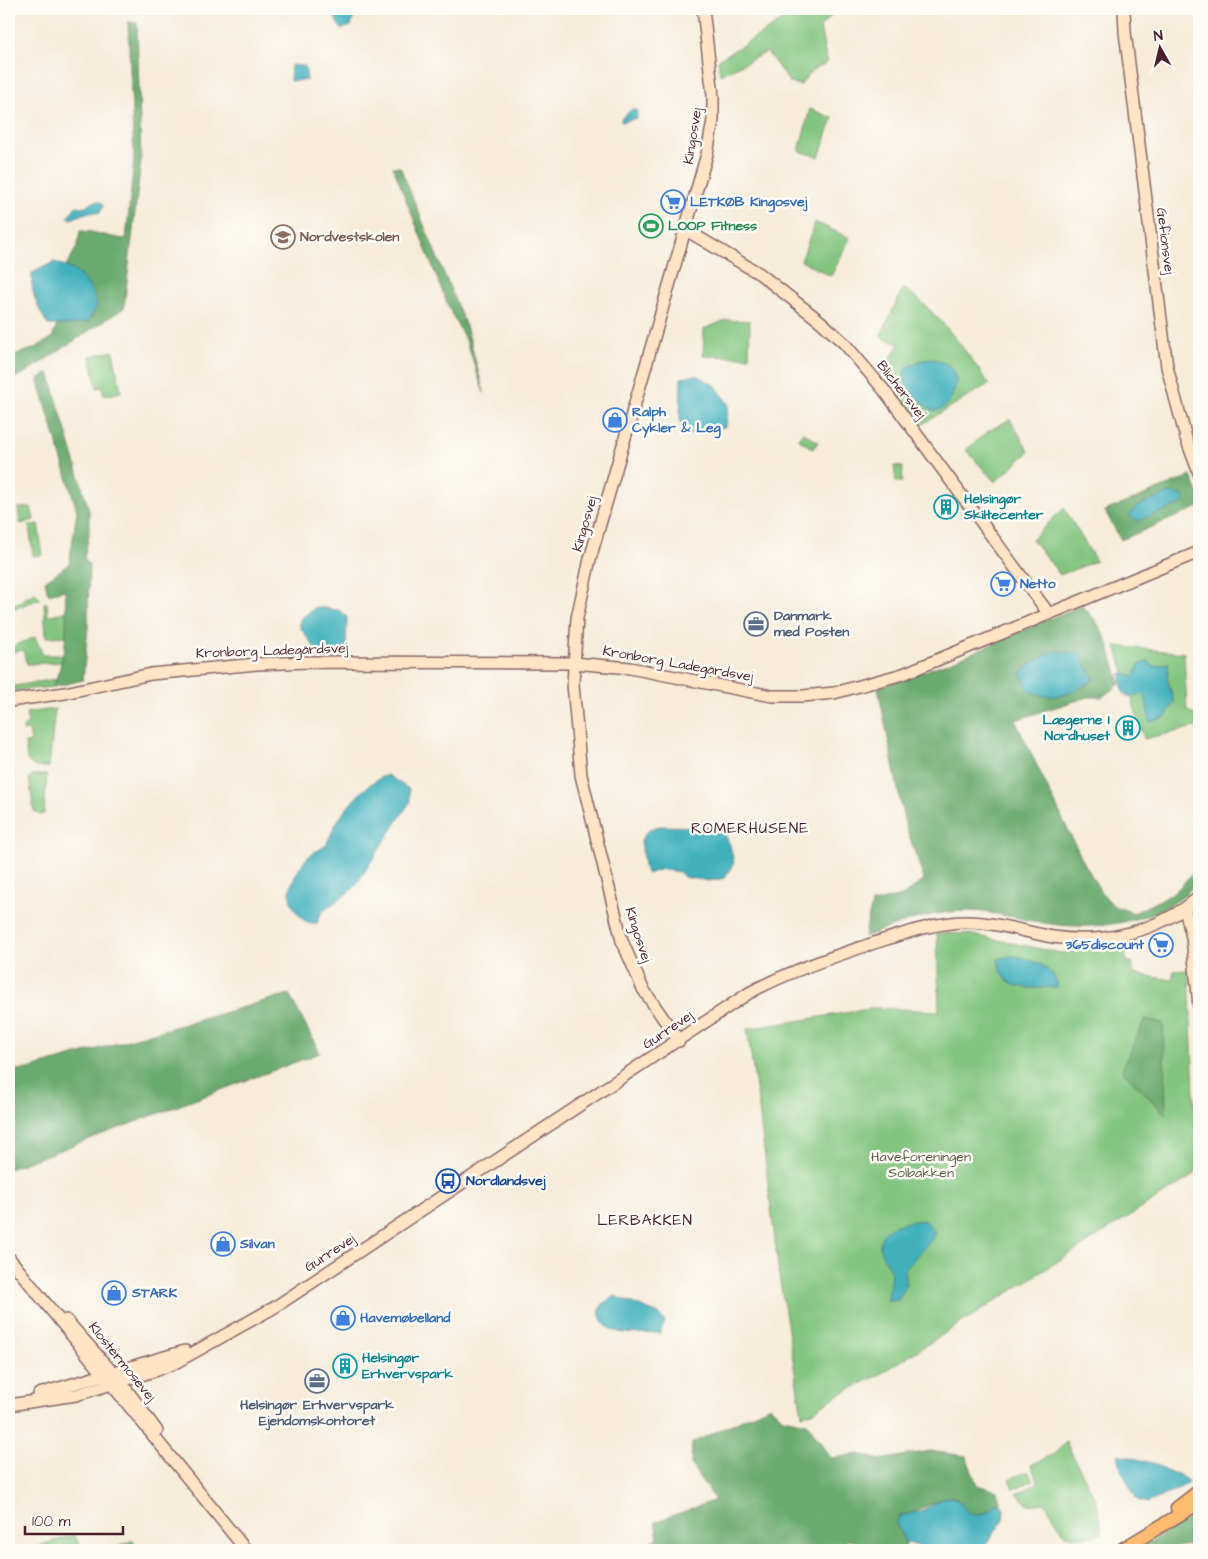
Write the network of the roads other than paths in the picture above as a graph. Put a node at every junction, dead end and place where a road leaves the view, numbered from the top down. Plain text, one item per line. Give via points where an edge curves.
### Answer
1 (703, 9) edge
2 (1124, 9) edge
3 (686, 230) junction
4 (1199, 473) edge
5 (1199, 552) edge
6 (1049, 614) junction
7 (574, 663) junction
8 (9, 701) edge
9 (1199, 898) edge
10 (1185, 909) junction
11 (1199, 1006) edge
12 (679, 1041) junction
13 (9, 1258) edge
14 (44, 1301) junction
15 (204, 1345) junction
16 (111, 1379) junction
17 (9, 1404) edge
18 (166, 1451) junction
19 (1199, 1491) edge
20 (1199, 1498) edge
21 (1199, 1503) edge
22 (1165, 1524) junction
23 (1146, 1534) junction
24 (246, 1550) edge
25 (1121, 1550) edge

1 - 3 street, Kingosvej via 711,68 713,120
2 - 4 street, Gefionsvej via 1167,367
3 - 6 street, Blichersvej via 760,274 844,343 884,390
3 - 7 street, Kingosvej via 590,559 577,618
5 - 6 street, Kronborg Ladegårdsvej
6 - 7 street, Kronborg Ladegårdsvej via 903,674 834,693 772,696 630,668
7 - 8 street, Kronborg Ladegårdsvej via 257,664 151,674 65,693
7 - 12 street, Kingosvej via 574,711 581,775 622,941 643,989
9 - 10 street, Gurrevej
10 - 11 street
10 - 12 street, Gurrevej via 1148,927 1092,939 1054,937 968,922 909,932 774,979
12 - 15 street, Gurrevej via 275,1307
13 - 14 street, Klostermosevej
14 - 16 street, Klostermosevej
14 - 16 street, Klostermosevej via 77,1331
15 - 16 street, Gurrevej
15 - 16 street, Gurrevej via 174,1362
16 - 17 street, Gurrevej
16 - 17 street, Gurrevej
16 - 18 street, Klostermosevej
16 - 18 street, Klostermosevej via 158,1434
18 - 24 street, Klostermosevej
19 - 23 main road
20 - 22 main road
21 - 22 main road
22 - 23 main road
23 - 25 main road

